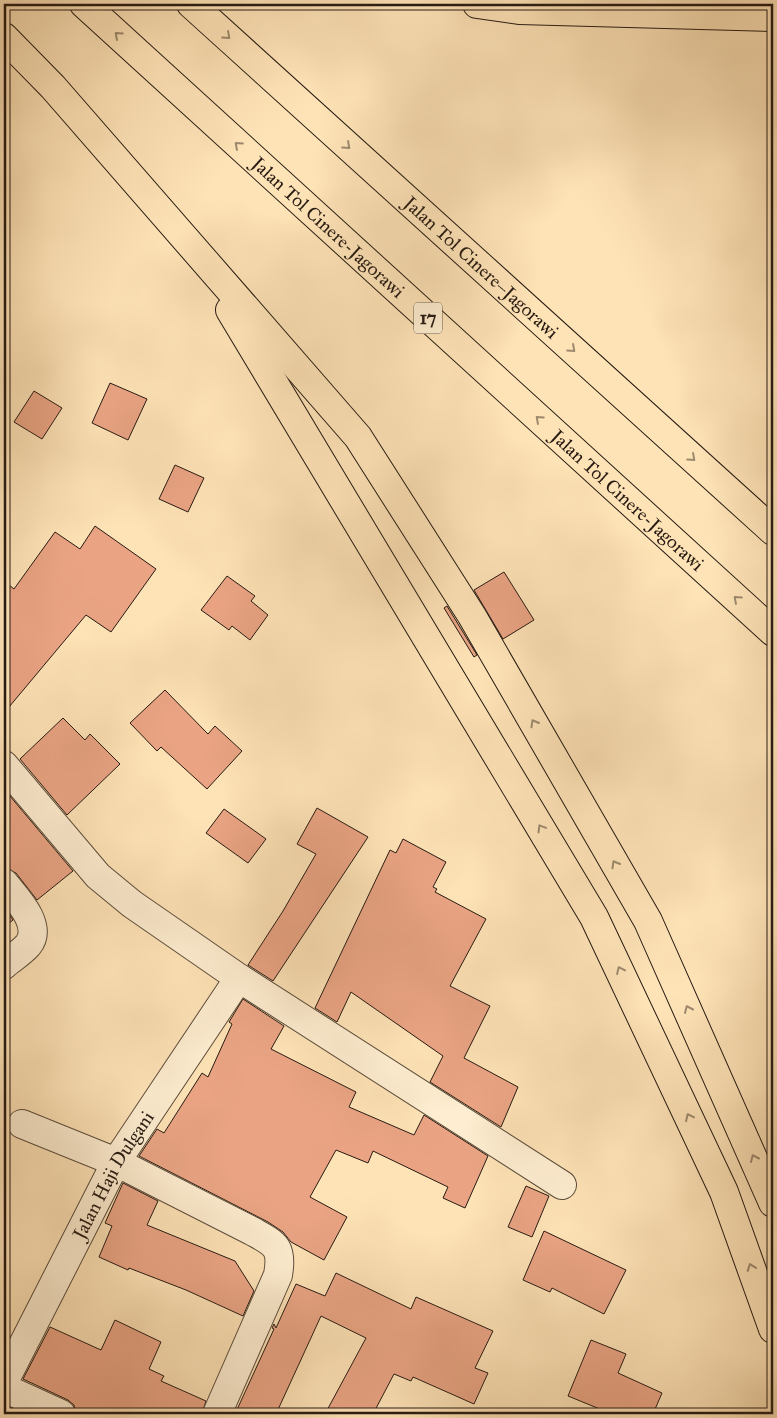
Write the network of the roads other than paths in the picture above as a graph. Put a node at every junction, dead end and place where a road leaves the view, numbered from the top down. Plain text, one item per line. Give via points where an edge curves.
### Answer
1 (84, 4) edge
2 (191, 4) edge
3 (477, 4) edge
4 (773, 17) edge
5 (4, 37) edge
6 (194, 250) junction
7 (773, 531) edge
8 (773, 632) edge
9 (4, 765) edge
10 (4, 883) edge
11 (4, 965) edge
12 (239, 978) junction
13 (22, 1124) dead end
14 (116, 1162) junction
15 (562, 1185) dead end
16 (773, 1203) edge
17 (773, 1330) edge
18 (4, 1382) edge
19 (4, 1388) edge
20 (61, 1414) edge
21 (217, 1414) edge

8 -> 1 highway, Jalan Tol Cinere-Jagorawi / 17
2 -> 7 highway, Jalan Tol Cinere–Jagorawi
3 - 4 highway via 519,10
5 - 6 highway via 53,87
16 -> 6 highway via 648,921 472,616 358,437
17 -> 6 highway via 724,1192 594,917
9 - 12 street via 98,876 132,904
10 - 11 street via 24,908 33,930 29,944
12 - 14 street, Jalan Haji Dulgani
12 - 15 street
13 - 14 street
14 - 18 street, Jalan Haji Dulgani
14 - 21 street via 271,1241 280,1250 278,1275
19 - 20 street

